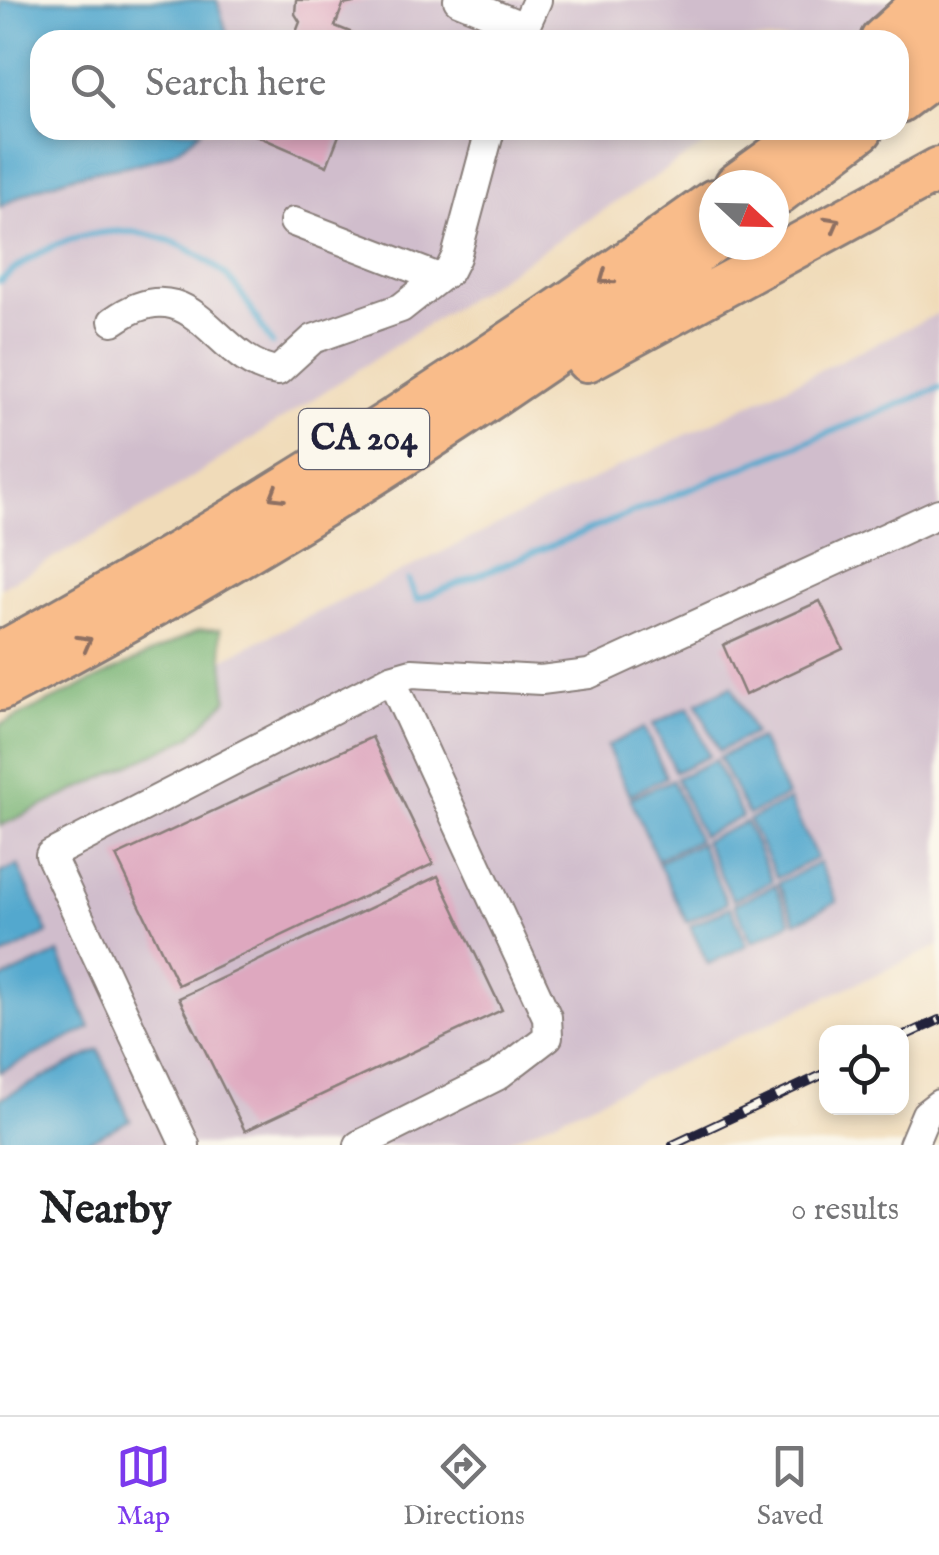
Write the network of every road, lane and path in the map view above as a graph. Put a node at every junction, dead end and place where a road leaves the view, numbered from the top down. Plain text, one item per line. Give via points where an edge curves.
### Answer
1 (458, 0) edge
2 (537, 0) edge
3 (926, 0) edge
4 (514, 30) edge
5 (523, 30) edge
6 (893, 30) edge
7 (939, 34) edge
8 (909, 58) edge
9 (939, 70) edge
10 (909, 93) edge
11 (487, 140) edge
12 (772, 140) edge
13 (798, 140) edge
14 (848, 140) edge
15 (939, 169) edge
16 (739, 170) edge
17 (757, 170) edge
18 (789, 185) edge
19 (699, 207) edge
20 (699, 212) edge
21 (294, 222) dead end
22 (670, 233) junction
23 (699, 251) edge
24 (439, 278) junction
25 (113, 322) dead end
26 (378, 468) junction
27 (939, 512) edge
28 (0, 654) edge
29 (391, 679) junction
30 (0, 689) edge
31 (939, 1104) edge
32 (185, 1145) edge
33 (358, 1145) edge
34 (914, 1145) edge

1 - 4 street
2 - 5 street
3 - 6 highway
7 - 8 highway
9 - 10 highway
11 - 24 street via 456,257
12 - 16 highway
13 - 17 highway
14 - 18 highway
26 -> 15 highway via 485,417
19 - 22 highway
20 - 22 highway, CA 204
21 - 24 street
22 -> 28 highway, CA 204 via 290,487
23 - 26 highway, CA 204
24 - 25 street via 402,308 313,339 278,371 254,364 197,313 166,304 133,306
30 -> 26 highway, CA 204
27 - 29 street via 590,674 541,680 412,672
29 - 32 street via 50,855
29 - 33 street via 547,1018 548,1037 496,1076
31 - 34 street via 926,1114

